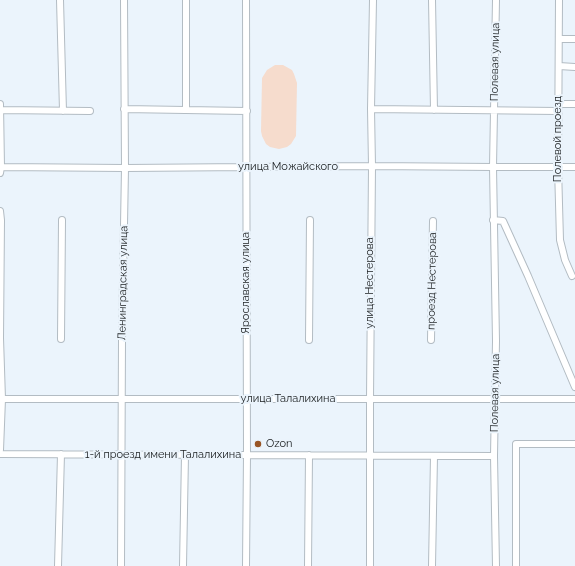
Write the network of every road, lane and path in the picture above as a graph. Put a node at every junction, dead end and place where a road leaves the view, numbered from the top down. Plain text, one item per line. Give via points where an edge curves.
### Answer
1 (60, 0) edge
2 (124, 0) edge
3 (186, 0) edge
4 (246, 0) edge
5 (373, 0) edge
6 (432, 0) edge
7 (496, 0) edge
8 (559, 0) edge
9 (559, 39) junction
10 (575, 39) edge
11 (559, 66) junction
12 (575, 67) edge
13 (0, 104) edge
14 (575, 104) edge
15 (558, 107) junction
16 (124, 109) junction
17 (371, 109) junction
18 (0, 110) edge
19 (186, 110) junction
20 (247, 110) junction
21 (434, 110) junction
22 (494, 110) junction
23 (63, 111) junction
24 (90, 111) dead end
25 (372, 166) junction
26 (575, 166) edge
27 (246, 167) junction
28 (493, 167) junction
29 (558, 167) junction
30 (125, 168) junction
31 (0, 170) edge
32 (0, 211) edge
33 (62, 220) dead end
34 (310, 220) dead end
35 (494, 220) junction
36 (433, 221) dead end
37 (572, 276) dead end
38 (61, 339) dead end
39 (309, 340) dead end
40 (431, 340) dead end
41 (575, 387) edge
42 (2, 399) junction
43 (122, 399) junction
44 (247, 399) junction
45 (370, 399) junction
46 (496, 399) junction
47 (575, 399) edge
48 (575, 444) edge
49 (0, 450) edge
50 (0, 454) edge
51 (61, 454) junction
52 (122, 454) junction
53 (185, 455) junction
54 (247, 455) junction
55 (308, 455) junction
56 (370, 455) junction
57 (434, 456) junction
58 (494, 456) junction
59 (58, 566) edge
60 (121, 566) edge
61 (183, 566) edge
62 (246, 566) edge
63 (308, 566) edge
64 (370, 566) edge
65 (432, 566) edge
66 (496, 566) edge
67 (516, 566) edge

1 - 23 street
2 - 16 street, Ленинградская улица
3 - 19 street
4 - 20 street, Ярославская улица
5 - 17 street, улица Нестерова
6 - 21 street
7 - 22 street, Полевая улица
8 - 9 street, Полевой проезд
9 - 10 street
9 - 11 street, Полевой проезд
11 - 12 street
11 - 15 street, Полевой проезд
13 - 18 street
14 - 15 street
15 - 22 street
15 - 29 street, Полевой проезд
16 - 19 street
16 - 30 street, Ленинградская улица
17 - 21 street
17 - 25 street, улица Нестерова
18 - 23 street
18 - 31 street
19 - 20 street
20 - 27 street, Ярославская улица
21 - 22 street
22 - 28 street, Полевая улица
23 - 24 street
25 - 27 street, улица Можайского
25 - 28 street, улица Можайского
25 - 45 street, улица Нестерова
26 - 29 street, улица Можайского
27 - 30 street, улица Можайского
27 - 44 street, Ярославская улица
28 - 29 street, улица Можайского
28 - 35 street, Полевая улица
29 - 37 street, Полевой проезд via 560,240
30 - 31 street, улица Можайского
30 - 43 street, Ленинградская улица
32 - 42 street
33 - 38 street
34 - 39 street
35 - 41 street via 503,221
35 - 46 street, Полевая улица
36 - 40 street, проезд Нестерова
42 - 43 street, улица Талалихина
42 - 49 street
43 - 44 street, улица Талалихина
43 - 52 street, Ленинградская улица
44 - 45 street, улица Талалихина
44 - 54 street, Ярославская улица
45 - 46 street, улица Талалихина
45 - 56 street, улица Нестерова
46 - 47 street, улица Талалихина
46 - 58 street, Полевая улица
48 - 67 street via 516,444
50 - 51 street, 1-й проезд имени Талалихина
51 - 52 street, 1-й проезд имени Талалихина
51 - 59 street
52 - 53 street, 1-й проезд имени Талалихина
52 - 60 street, Ленинградская улица
53 - 54 street, 1-й проезд имени Талалихина
53 - 61 street
54 - 55 street, 1-й проезд имени Талалихина
54 - 62 street, Ярославская улица
55 - 56 street, 1-й проезд имени Талалихина
55 - 63 street
56 - 57 street, 1-й проезд имени Талалихина
56 - 64 street, улица Нестерова
57 - 58 street, 1-й проезд имени Талалихина
57 - 65 street
58 - 66 street, Полевая улица

